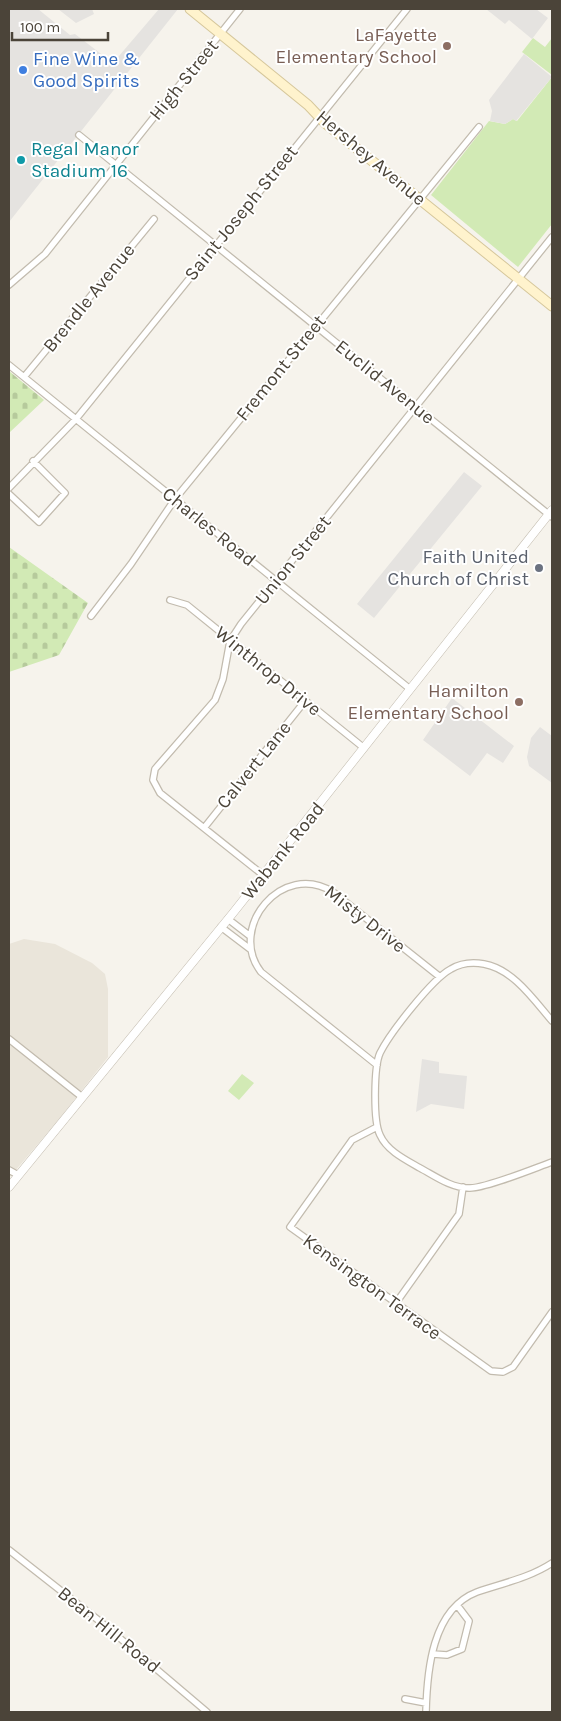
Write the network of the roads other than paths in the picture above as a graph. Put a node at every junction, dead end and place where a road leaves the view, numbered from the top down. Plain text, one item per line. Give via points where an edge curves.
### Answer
1 (190, 9) edge
2 (240, 9) edge
3 (407, 9) edge
4 (220, 34) junction
5 (319, 116) junction
6 (479, 127) dead end
7 (79, 134) dead end
8 (116, 164) junction
9 (419, 198) junction
10 (154, 219) dead end
11 (552, 238) edge
12 (216, 245) junction
13 (518, 278) junction
14 (9, 285) edge
15 (552, 306) edge
16 (316, 326) junction
17 (9, 365) edge
18 (24, 377) junction
19 (416, 407) junction
20 (76, 418) junction
21 (33, 461) junction
22 (9, 488) edge
23 (9, 494) edge
24 (175, 499) junction
25 (551, 514) edge
26 (276, 581) junction
27 (170, 600) dead end
28 (91, 616) dead end
29 (230, 641) junction
30 (410, 689) junction
31 (305, 701) junction
32 (364, 748) junction
33 (204, 828) junction
34 (263, 875) junction
35 (228, 919) junction
36 (221, 927) junction
37 (250, 936) junction
38 (250, 949) junction
39 (440, 977) junction
40 (552, 1022) edge
41 (9, 1039) edge
42 (377, 1065) junction
43 (82, 1097) junction
44 (377, 1127) junction
45 (552, 1162) edge
46 (9, 1170) edge
47 (18, 1175) junction
48 (9, 1187) edge
49 (463, 1187) junction
50 (396, 1303) junction
51 (552, 1312) edge
52 (9, 1550) edge
53 (552, 1563) edge
54 (457, 1605) junction
55 (433, 1654) junction
56 (405, 1699) dead end
57 (426, 1703) junction
58 (207, 1712) edge
59 (426, 1712) edge

1 - 4 main road, Hershey Avenue
2 - 4 street, High Street
3 - 5 street, Saint Joseph Street
4 - 5 main road, Hershey Avenue
4 - 8 street, High Street
5 - 9 main road, Hershey Avenue
5 - 12 street, Saint Joseph Street
6 - 9 street, Fremont Street
7 - 8 street, Euclid Avenue
8 - 12 street, Euclid Avenue
8 - 14 street, High Street via 45,254
9 - 13 main road, Hershey Avenue
9 - 16 street, Fremont Street
10 - 18 street, Brendle Avenue
11 - 13 street, Union Street
12 - 16 street, Euclid Avenue
12 - 20 street, Saint Joseph Street
13 - 15 main road, Hershey Avenue
13 - 19 street, Union Street
16 - 19 street, Euclid Avenue
16 - 24 street, Fremont Street
17 - 18 street, Charles Road
18 - 20 street, Charles Road
19 - 25 street, Euclid Avenue
19 - 26 street, Union Street
20 - 21 street, Saint Joseph Street
20 - 24 street, Charles Road
21 - 22 street, Saint Joseph Street
21 - 23 street via 65,492 39,522
24 - 26 street, Charles Road
24 - 28 street, Fremont Street
25 - 30 street, Wabank Road
26 - 29 street, Union Street
26 - 30 street, Charles Road
27 - 29 street, Winthrop Drive via 187,605
29 - 31 street, Winthrop Drive
29 - 33 street, Union Street via 223,679 215,700 153,774 154,786 160,793
30 - 32 street, Wabank Road
31 - 32 street, Winthrop Drive
31 - 33 street, Calvert Lane
32 - 34 street, Wabank Road
33 - 34 street, Union Street
34 - 35 street, Wabank Road
35 - 36 street, Wabank Road
35 - 37 street
36 - 38 street
36 - 43 street, Wabank Road
37 - 38 street
37 - 39 street, Misty Drive via 255,920 281,889 294,883 318,884 333,892
38 - 42 street via 252,959 261,972
39 - 40 street via 466,964 496,967 524,989
39 - 42 street via 394,1030
41 - 43 street
42 - 44 street
43 - 47 street, Wabank Road
44 - 49 street via 384,1143 399,1156 449,1183
44 - 50 street, Kensington Terrace via 352,1140 290,1227
45 - 49 street via 480,1186
46 - 47 street
47 - 48 street, Wabank Road
49 - 50 street via 459,1214
50 - 51 street, Kensington Terrace via 484,1368 496,1373 512,1367
52 - 58 street, Bean Hill Road
53 - 54 street via 511,1583 476,1593
54 - 55 street via 442,1624
54 - 55 street via 469,1621 462,1649 447,1655
55 - 57 street
56 - 57 street
57 - 59 street

